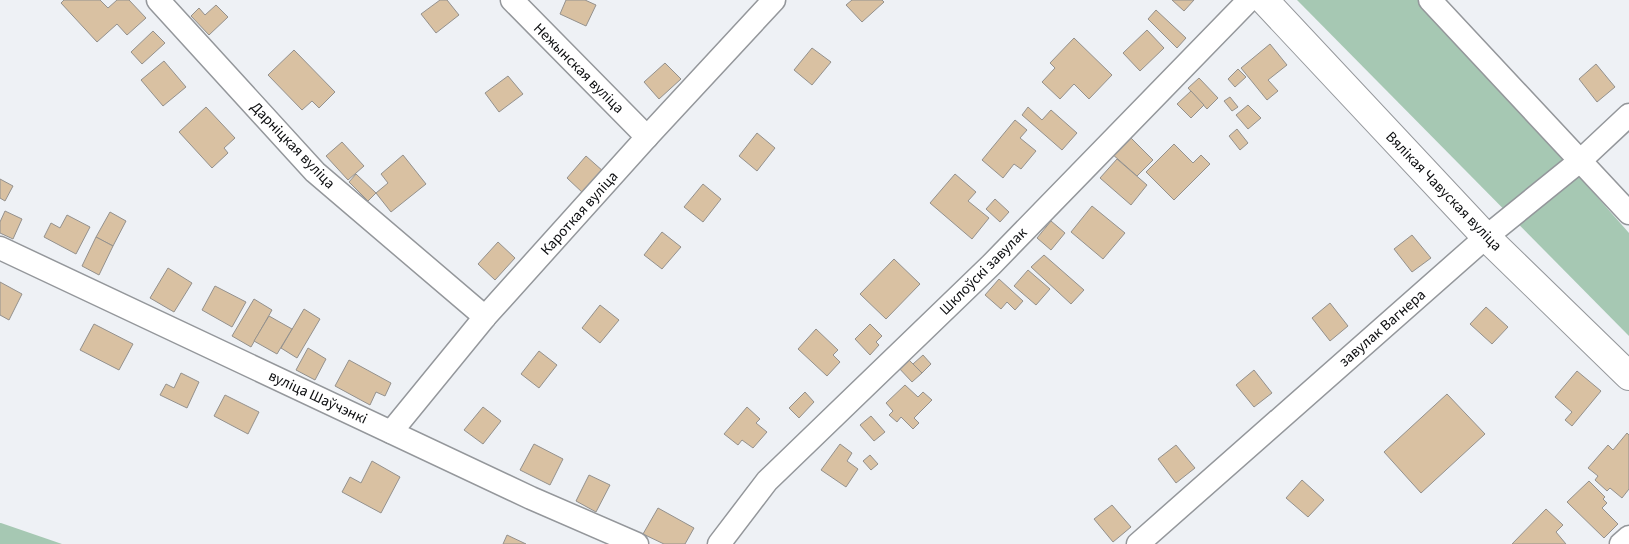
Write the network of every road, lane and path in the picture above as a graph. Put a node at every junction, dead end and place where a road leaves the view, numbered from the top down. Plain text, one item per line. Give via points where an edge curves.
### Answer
1 (158, 0) edge
2 (512, 0) edge
3 (774, 0) edge
4 (1249, 0) edge
5 (1264, 0) edge
6 (1430, 0) edge
7 (1629, 115) edge
8 (647, 137) junction
9 (1581, 160) junction
10 (1629, 213) edge
11 (1486, 237) junction
12 (0, 248) edge
13 (485, 318) junction
14 (1629, 376) edge
15 (391, 432) junction
16 (1629, 537) edge
17 (637, 544) edge
18 (719, 544) edge
19 (1138, 544) edge
20 (1621, 544) edge

1 - 13 street, Дарніцкая вуліца via 315,172
2 - 8 street, Нежынская вуліца
3 - 8 street, Кароткая вуліца
4 - 18 street, Шклоўскі завулак via 991,265 768,482
5 - 11 main road, Вялікая Чавуская вуліца
6 - 9 street
7 - 9 street, завулак Вагнера
8 - 13 street, Кароткая вуліца
9 - 10 street
9 - 11 street, завулак Вагнера
11 - 14 main road, Вялікая Чавуская вуліца
11 - 19 street, завулак Вагнера
12 - 15 street, вуліца Шаўчэнкі
13 - 15 street, Кароткая вуліца
15 - 17 street, вуліца Шаўчэнкі
16 - 20 street

